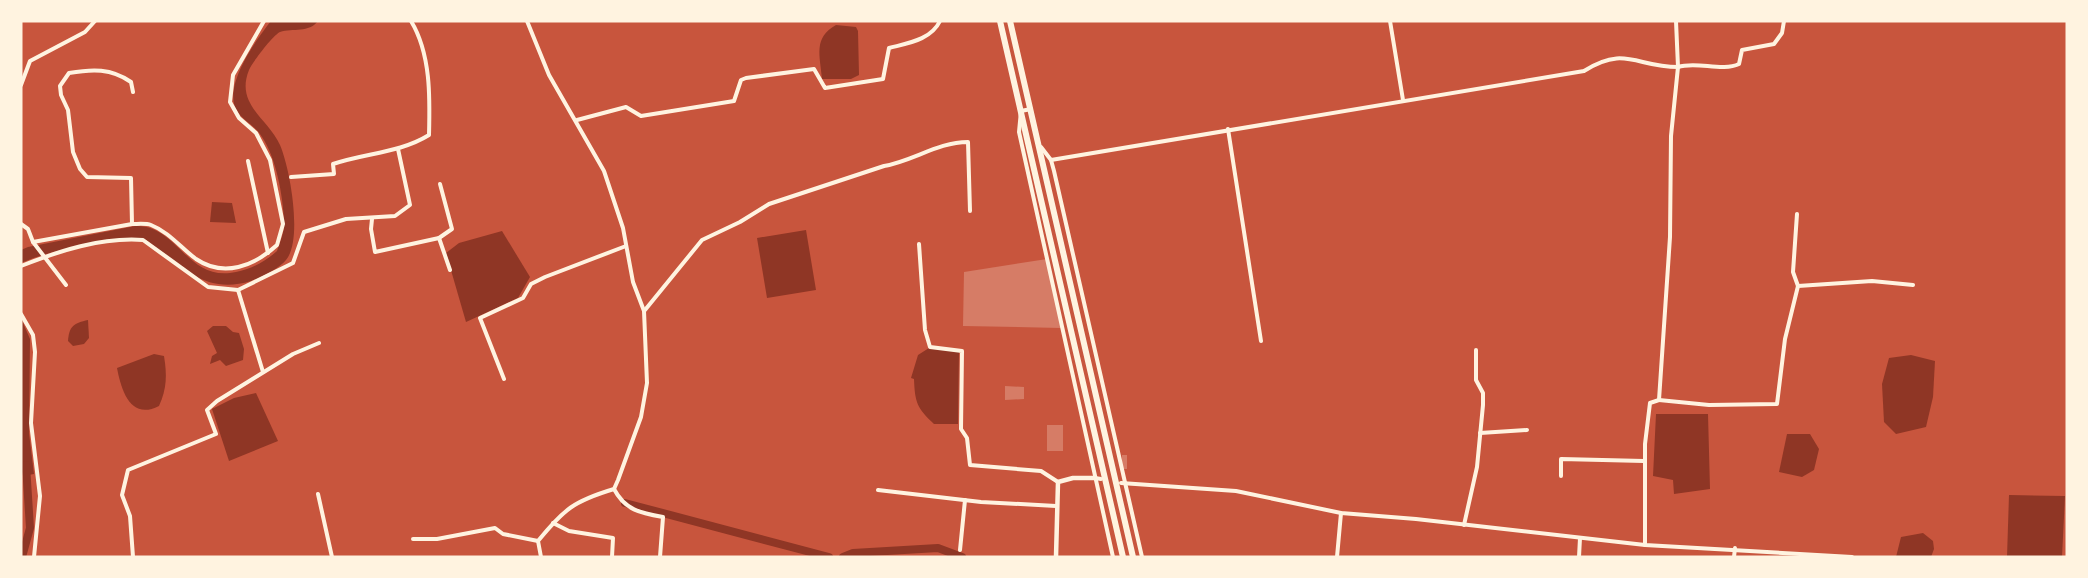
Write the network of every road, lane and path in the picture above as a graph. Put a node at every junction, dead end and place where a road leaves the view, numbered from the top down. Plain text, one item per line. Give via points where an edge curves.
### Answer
1 (95, 21) edge
2 (264, 21) edge
3 (411, 21) edge
4 (527, 21) edge
5 (940, 21) edge
6 (1000, 21) edge
7 (1010, 21) edge
8 (1390, 21) edge
9 (1676, 21) edge
10 (1784, 21) edge
11 (1677, 68) junction
12 (21, 85) edge
13 (133, 92) dead end
14 (1403, 100) junction
15 (1032, 109) junction
16 (1021, 111) junction
17 (577, 120) junction
18 (1228, 129) junction
19 (1040, 147) junction
20 (398, 149) junction
21 (248, 160) dead end
22 (1051, 160) junction
23 (291, 177) dead end
24 (440, 184) dead end
25 (970, 211) dead end
26 (1797, 214) dead end
27 (372, 219) junction
28 (21, 224) edge
29 (132, 224) junction
30 (440, 238) junction
31 (33, 243) junction
32 (919, 244) dead end
33 (626, 246) junction
34 (268, 254) junction
35 (45, 255) junction
36 (21, 266) edge
37 (450, 270) dead end
38 (66, 285) dead end
39 (1913, 285) dead end
40 (1798, 286) junction
41 (237, 290) junction
42 (644, 311) junction
43 (21, 314) edge
44 (1261, 341) dead end
45 (320, 343) dead end
46 (1476, 350) dead end
47 (263, 372) junction
48 (504, 379) dead end
49 (1659, 400) junction
50 (1527, 430) dead end
51 (1480, 433) junction
52 (1644, 462) junction
53 (1561, 476) dead end
54 (1095, 478) junction
55 (1101, 479) dead end
56 (1058, 482) junction
57 (1121, 483) dead end
58 (1127, 484) junction
59 (614, 489) junction
60 (878, 490) dead end
61 (318, 494) dead end
62 (965, 500) junction
63 (1056, 506) junction
64 (1341, 513) junction
65 (553, 523) junction
66 (1464, 525) junction
67 (1580, 538) junction
68 (413, 539) dead end
69 (538, 541) junction
70 (1645, 545) junction
71 (1735, 548) junction
72 (960, 550) dead end
73 (34, 557) edge
74 (133, 557) edge
75 (332, 557) edge
76 (541, 557) edge
77 (612, 557) edge
78 (660, 557) edge
79 (1056, 557) edge
80 (1113, 557) edge
81 (1124, 557) edge
82 (1133, 557) edge
83 (1142, 557) edge
84 (1337, 557) edge
85 (1579, 557) edge
86 (1734, 557) edge
87 (1852, 557) edge

1 - 12 street via 85,32 30,61
2 - 34 street via 234,75 230,102 239,118 256,134 270,160 283,224 277,245
3 - 20 street via 423,50 431,99 429,135
4 - 17 street via 549,75
5 - 17 street via 934,32 914,43 889,48 883,79 825,88 813,69 741,80 734,101 641,116 626,107
6 - 16 highway
7 - 15 highway
8 - 14 street
9 - 11 street
10 - 11 street via 1774,44 1742,50 1738,64 1732,67 1691,63
11 - 14 street via 1617,57 1602,60 1584,71
11 - 49 street
13 - 29 street via 131,82 121,75 95,68 69,74 60,86 80,169 87,177 131,178
14 - 18 street
15 - 16 street
15 - 19 highway
16 - 54 street via 1021,142
16 - 81 highway
17 - 33 street via 604,171
18 - 22 street
18 - 44 street
19 - 22 street
19 - 82 highway
20 - 23 street via 333,164 334,174
20 - 27 street via 411,205 395,216
21 - 34 street
22 - 58 street
24 - 30 street via 452,229
25 - 42 street via 968,142 920,153 904,162 769,204 702,240
26 - 40 street via 1793,272
27 - 30 street via 375,252
27 - 41 street via 346,219 304,232 293,263
28 - 31 street via 28,229
29 - 31 street
29 - 34 street via 150,224 197,259 223,270
30 - 37 street
31 - 35 street
32 - 56 street via 925,330 930,348 962,351 961,429 967,438 970,465 1041,471
33 - 42 street
33 - 48 street via 545,277 531,284 523,298 480,318
35 - 36 street
35 - 38 street
35 - 41 street via 76,247 143,240 208,287
39 - 40 street via 1872,281
40 - 49 street via 1785,339 1777,404 1709,405
41 - 47 street
42 - 59 street via 647,383 641,417
43 - 73 street via 33,335 35,352 31,423 40,496
45 - 47 street
46 - 51 street via 1476,380 1483,393
47 - 74 street via 207,410 216,434 128,470 123,495 130,516
49 - 52 street via 1650,403
50 - 51 street
51 - 66 street
52 - 53 street via 1561,459
52 - 70 street
54 - 55 street
54 - 56 street
54 - 80 street
56 - 63 street
57 - 58 street
58 - 64 street via 1236,491
58 - 83 street
59 - 65 street via 583,498
59 - 78 street via 621,504 663,517
60 - 62 street
61 - 75 street
62 - 63 street
62 - 72 street
63 - 79 street
64 - 66 street
64 - 84 street
65 - 69 street
65 - 77 street via 569,531 613,538
66 - 67 street
67 - 70 street
67 - 85 street
68 - 69 street via 437,539 495,528 503,534
69 - 76 street
70 - 71 street
71 - 86 street
71 - 87 street

